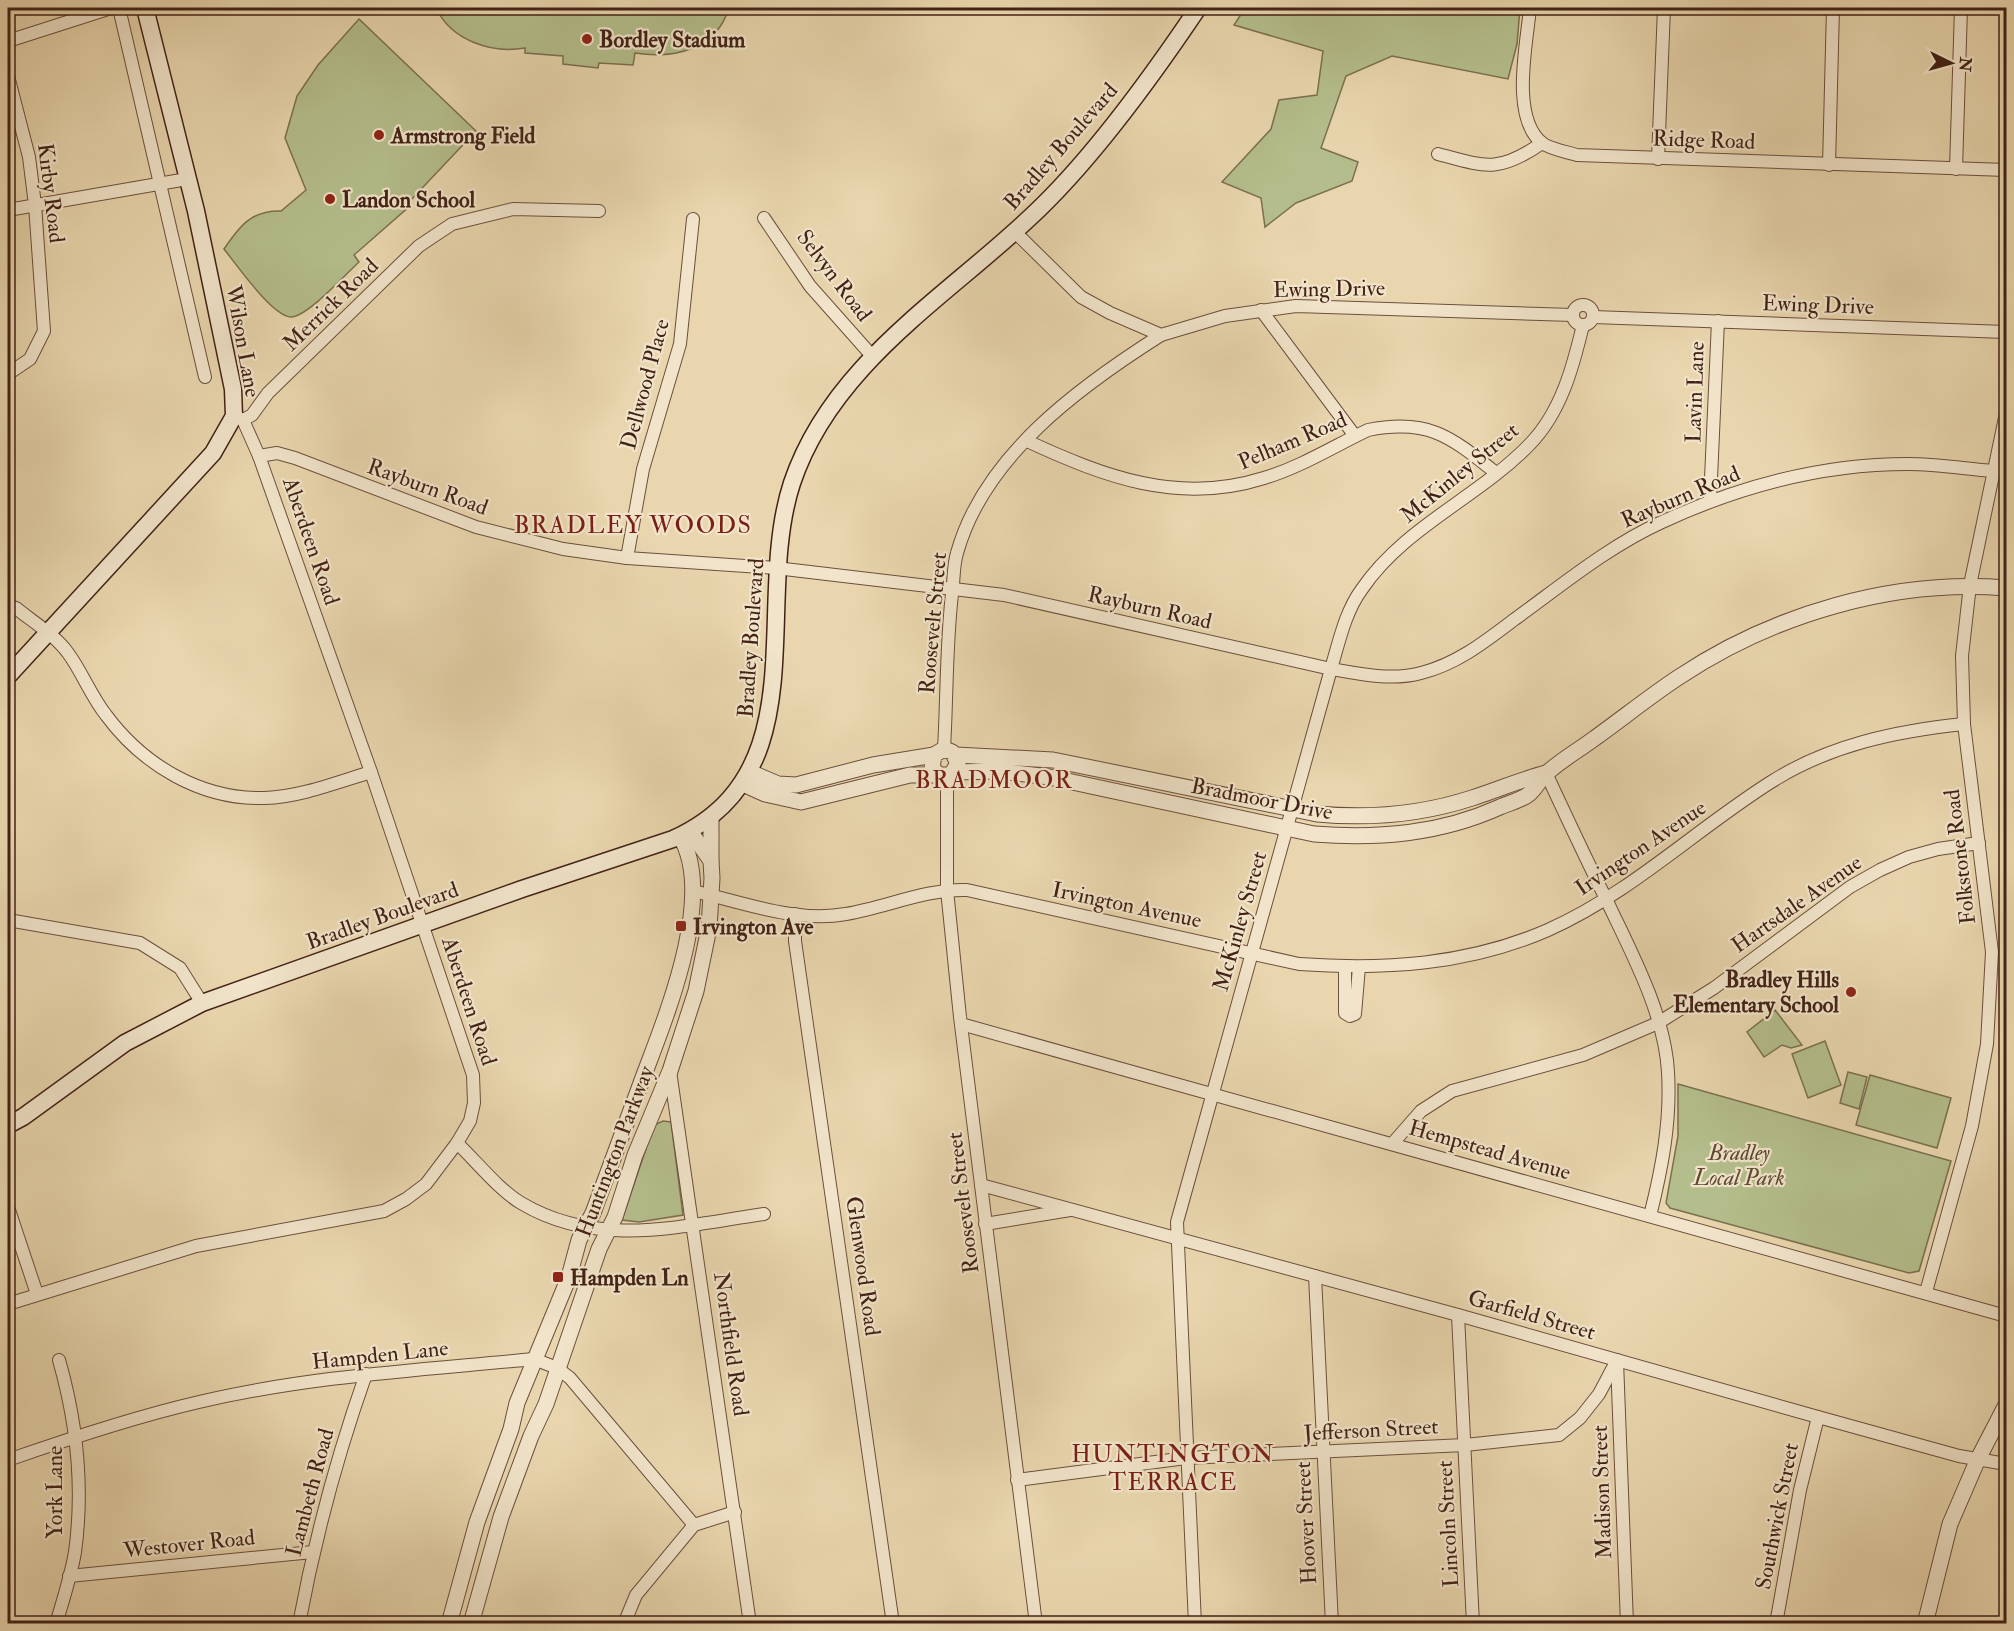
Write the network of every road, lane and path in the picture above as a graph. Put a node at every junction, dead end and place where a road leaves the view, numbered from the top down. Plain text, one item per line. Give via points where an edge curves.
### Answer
1 (111, 8) edge
2 (119, 8) edge
3 (145, 8) edge
4 (1198, 8) edge
5 (1530, 8) edge
6 (1664, 8) edge
7 (1833, 8) edge
8 (1961, 8) edge
9 (8, 41) edge
10 (8, 76) edge
11 (1542, 143) junction
12 (1438, 154) dead end
13 (1658, 159) junction
14 (1829, 165) junction
15 (1956, 169) junction
16 (2007, 170) edge
17 (187, 179) junction
18 (160, 185) junction
19 (35, 205) junction
20 (8, 210) edge
21 (599, 211) dead end
22 (764, 218) dead end
23 (693, 219) dead end
24 (1015, 232) junction
25 (1261, 310) junction
26 (1573, 315) junction
27 (1593, 316) junction
28 (1718, 321) junction
29 (1583, 325) junction
30 (2007, 332) edge
31 (1161, 335) junction
32 (873, 357) junction
33 (8, 374) edge
34 (205, 376) dead end
35 (2007, 413) edge
36 (239, 418) junction
37 (1355, 436) junction
38 (1027, 441) junction
39 (259, 456) junction
40 (1994, 471) junction
41 (1496, 473) junction
42 (1710, 501) junction
43 (627, 558) junction
44 (776, 568) junction
45 (1970, 585) junction
46 (953, 588) junction
47 (2007, 588) edge
48 (8, 605) edge
49 (47, 633) junction
50 (1331, 669) junction
51 (8, 676) edge
52 (1964, 724) junction
53 (944, 753) junction
54 (371, 772) junction
55 (1546, 773) junction
56 (946, 774) junction
57 (746, 778) junction
58 (1293, 809) junction
59 (711, 816) junction
60 (1288, 828) junction
61 (685, 834) junction
62 (1979, 843) junction
63 (711, 861) junction
64 (947, 890) junction
65 (693, 891) junction
66 (713, 896) junction
67 (1606, 899) junction
68 (795, 914) junction
69 (8, 920) edge
70 (423, 924) junction
71 (1251, 953) junction
72 (1345, 967) junction
73 (1359, 967) junction
74 (202, 1003) junction
75 (1658, 1023) junction
76 (961, 1024) junction
77 (648, 1064) junction
78 (670, 1071) junction
79 (1212, 1094) junction
80 (8, 1125) edge
81 (457, 1143) junction
82 (1393, 1143) junction
83 (981, 1185) junction
84 (8, 1207) edge
85 (1075, 1209) junction
86 (764, 1214) dead end
87 (1650, 1216) junction
88 (985, 1224) junction
89 (693, 1225) junction
90 (586, 1228) junction
91 (608, 1232) junction
92 (1177, 1238) junction
93 (1315, 1276) junction
94 (1926, 1292) junction
95 (37, 1294) junction
96 (8, 1304) edge
97 (1458, 1315) junction
98 (2007, 1316) edge
99 (534, 1359) junction
100 (58, 1360) dead end
101 (1617, 1360) junction
102 (557, 1368) junction
103 (366, 1374) junction
104 (2007, 1405) edge
105 (1818, 1417) junction
106 (76, 1436) junction
107 (1465, 1445) junction
108 (1323, 1452) junction
109 (1186, 1458) junction
110 (1978, 1459) junction
111 (8, 1460) edge
112 (2007, 1464) edge
113 (1017, 1479) junction
114 (735, 1512) junction
115 (694, 1525) junction
116 (312, 1552) junction
117 (69, 1576) junction
118 (56, 1623) edge
119 (300, 1623) edge
120 (449, 1623) edge
121 (471, 1623) edge
122 (624, 1623) edge
123 (750, 1623) edge
124 (892, 1623) edge
125 (1036, 1623) edge
126 (1195, 1623) edge
127 (1332, 1623) edge
128 (1473, 1623) edge
129 (1627, 1623) edge
130 (1776, 1623) edge
131 (1925, 1623) edge

1 - 9 street
2 - 18 street, Wilson Lane
3 - 17 main road, Wilson Lane
4 - 24 main road, Bradley Boulevard via 1088,154
5 - 11 street via 1522,100 1528,123
6 - 13 street
7 - 14 street
8 - 15 street
10 - 19 street, Kirby Road via 29,157
11 - 12 street via 1520,158 1493,165
11 - 13 street, Ridge Road via 1577,155
13 - 14 street, Ridge Road
14 - 15 street, Ridge Road
15 - 16 street, Ridge Road
17 - 18 street
17 - 36 main road, Wilson Lane
18 - 19 street
18 - 34 street, Wilson Lane
19 - 20 street
19 - 33 street, Kirby Road via 44,331 30,359
21 - 36 street, Merrick Road via 513,209 452,224 419,246 268,393 252,415
22 - 32 street, Selvyn Road via 810,286
23 - 43 street, Dellwood Place via 680,344 643,469
24 - 31 street via 1082,297
24 - 32 main road, Bradley Boulevard
25 - 26 street, Ewing Drive via 1317,306
25 - 31 street, Ewing Drive
25 - 37 street
26 - 27 street via 1583,305
26 - 29 street
27 - 28 street, Ewing Drive
27 - 29 street via 1591,322
28 - 30 street, Ewing Drive
28 - 42 street, Lavin Lane
29 - 41 street, McKinley Street via 1575,361 1556,408 1531,443
31 - 38 street, Roosevelt Street via 1076,393
32 - 44 main road, Bradley Boulevard via 834,402 801,460 785,507
35 - 40 street, Folkstone Road
36 - 39 street, Aberdeen Road
36 - 49 main road, Wilson Lane via 213,453
37 - 38 street, Pelham Road via 1266,478 1233,487 1195,490 1127,481
37 - 41 street, Pelham Road via 1386,427 1419,428 1446,435
38 - 46 street, Roosevelt Street via 994,477 974,507 956,555
39 - 43 street, Rayburn Road via 277,453 295,458 476,527 562,549
39 - 54 street, Aberdeen Road
40 - 42 street, Rayburn Road via 1909,464 1840,468 1747,488
40 - 45 street, Folkstone Road
41 - 50 street, McKinley Street via 1395,549 1375,570 1347,615
42 - 50 street, Rayburn Road via 1613,548 1475,649 1446,665 1420,674 1395,676
43 - 44 street, Rayburn Road
44 - 46 street, Rayburn Road
44 - 57 main road, Bradley Boulevard via 771,707 764,739
45 - 47 street, Bradmoor Drive
45 - 52 street, Folkstone Road via 1962,656
45 - 55 street, Bradmoor Drive via 1861,600 1763,631 1680,677
46 - 50 street, Rayburn Road via 1004,595
46 - 53 street, Roosevelt Street
48 - 49 street
49 - 51 main road, Wilson Lane
49 - 54 street via 67,652 123,738 154,764 186,782 226,794 265,798
50 - 58 street, McKinley Street
52 - 62 street, Folkstone Road
52 - 67 street, Irvington Avenue via 1886,735 1810,761 1771,782
53 - 56 street via 958,763
53 - 56 street via 932,768
53 - 57 street, Bradmoor Drive via 873,765 796,785
53 - 58 street, Bradmoor Drive via 1053,760
54 - 70 street, Aberdeen Road
55 - 58 street, Bradmoor Drive via 1471,798 1389,817 1359,818
55 - 60 street, Bradmoor Drive via 1529,794 1478,817 1422,832 1358,838
55 - 67 street
56 - 57 street, Bradmoor Drive via 925,773 877,781 801,802 765,794
56 - 60 street, Bradmoor Drive via 1000,771 1049,777
56 - 64 street, Roosevelt Street
57 - 59 main road, Bradley Boulevard
58 - 60 street, McKinley Street
59 - 61 main road, Bradley Boulevard
59 - 63 street, Huntington Parkway
60 - 71 street, McKinley Street
61 - 63 street
61 - 65 street, Huntington Parkway
61 - 70 main road, Bradley Boulevard
62 - 75 street, Hartsdale Avenue via 1919,854 1880,870 1850,887 1714,988
62 - 94 street, Folkstone Road via 1992,952 1988,1044 1972,1126
63 - 66 street, Huntington Parkway
64 - 68 street, Irvington Avenue via 845,915
64 - 71 street, Irvington Avenue via 967,890
64 - 76 street, Roosevelt Street
65 - 66 street, Irvington Avenue
65 - 77 street, Huntington Parkway via 676,985
66 - 68 street, Irvington Avenue
66 - 78 street, Huntington Parkway via 704,960
67 - 73 street, Irvington Avenue via 1547,930 1482,953 1418,965
67 - 75 street via 1645,981
68 - 124 street, Glenwood Road via 795,941
69 - 74 street via 140,943 180,968
70 - 74 main road, Bradley Boulevard
70 - 81 street, Aberdeen Road via 473,1075 472,1112
71 - 72 street, Irvington Avenue via 1299,964
71 - 79 street, McKinley Street
72 - 73 street, Irvington Avenue
72 - 73 street via 1345,1013 1350,1016 1358,1006
74 - 80 main road, Bradley Boulevard via 125,1042
75 - 82 street, Hartsdale Avenue via 1583,1055 1452,1091 1420,1111
75 - 87 street via 1668,1069 1668,1116 1664,1163
76 - 79 street, Hempstead Avenue
76 - 83 street, Roosevelt Street
77 - 78 street
77 - 90 street, Huntington Parkway
78 - 89 street, Northfield Road
78 - 91 street, Huntington Parkway
79 - 82 street, Hempstead Avenue
79 - 92 street, McKinley Street via 1177,1222
81 - 90 street via 520,1202
81 - 95 street, Aberdeen Road via 426,1184 384,1211 196,1246
82 - 87 street, Hempstead Avenue
83 - 85 street, Garfield Street
83 - 88 street, Roosevelt Street
84 - 95 street
85 - 88 street, Garfield Street
85 - 92 street, Garfield Street
86 - 89 street
87 - 94 street, Hempstead Avenue
88 - 113 street, Roosevelt Street
89 - 91 street
89 - 114 street, Northfield Road
90 - 91 street
90 - 99 street, Huntington Parkway via 558,1307
91 - 102 street, Huntington Parkway
92 - 93 street, Garfield Street
92 - 109 street, McKinley Street
93 - 97 street, Garfield Street
93 - 108 street, Hoover Street
94 - 98 street, Hempstead Avenue
95 - 96 street, Aberdeen Road
97 - 101 street, Garfield Street
97 - 107 street, Lincoln Street
99 - 102 street, Hampden Lane
99 - 103 street, Hampden Lane
99 - 120 street, Huntington Parkway via 477,1522
100 - 106 street, York Lane via 72,1406
101 - 105 street, Garfield Street
101 - 107 street, Jefferson Street via 1599,1394 1580,1418 1559,1435
101 - 129 street, Madison Street
102 - 115 street, Hampden Lane via 570,1378
102 - 121 street, Huntington Parkway via 501,1517
103 - 106 street, Hampden Lane via 202,1401
103 - 116 street, Lambeth Road via 339,1451
104 - 110 street
105 - 110 street, Garfield Street
105 - 130 street, Southwick Street via 1800,1490
106 - 111 street, Hampden Lane
106 - 117 street, York Lane via 80,1505
107 - 108 street, Jefferson Street
107 - 128 street, Lincoln Street
108 - 109 street, Jefferson Street
108 - 127 street, Hoover Street
109 - 113 street, Jefferson Street
109 - 126 street, McKinley Street
110 - 112 street, Garfield Street
110 - 131 street via 1943,1546
113 - 125 street, Roosevelt Street
114 - 115 street
114 - 123 street, Northfield Road
115 - 122 street via 636,1595
116 - 117 street, Westover Road
116 - 119 street, Lambeth Road
117 - 118 street, York Lane

